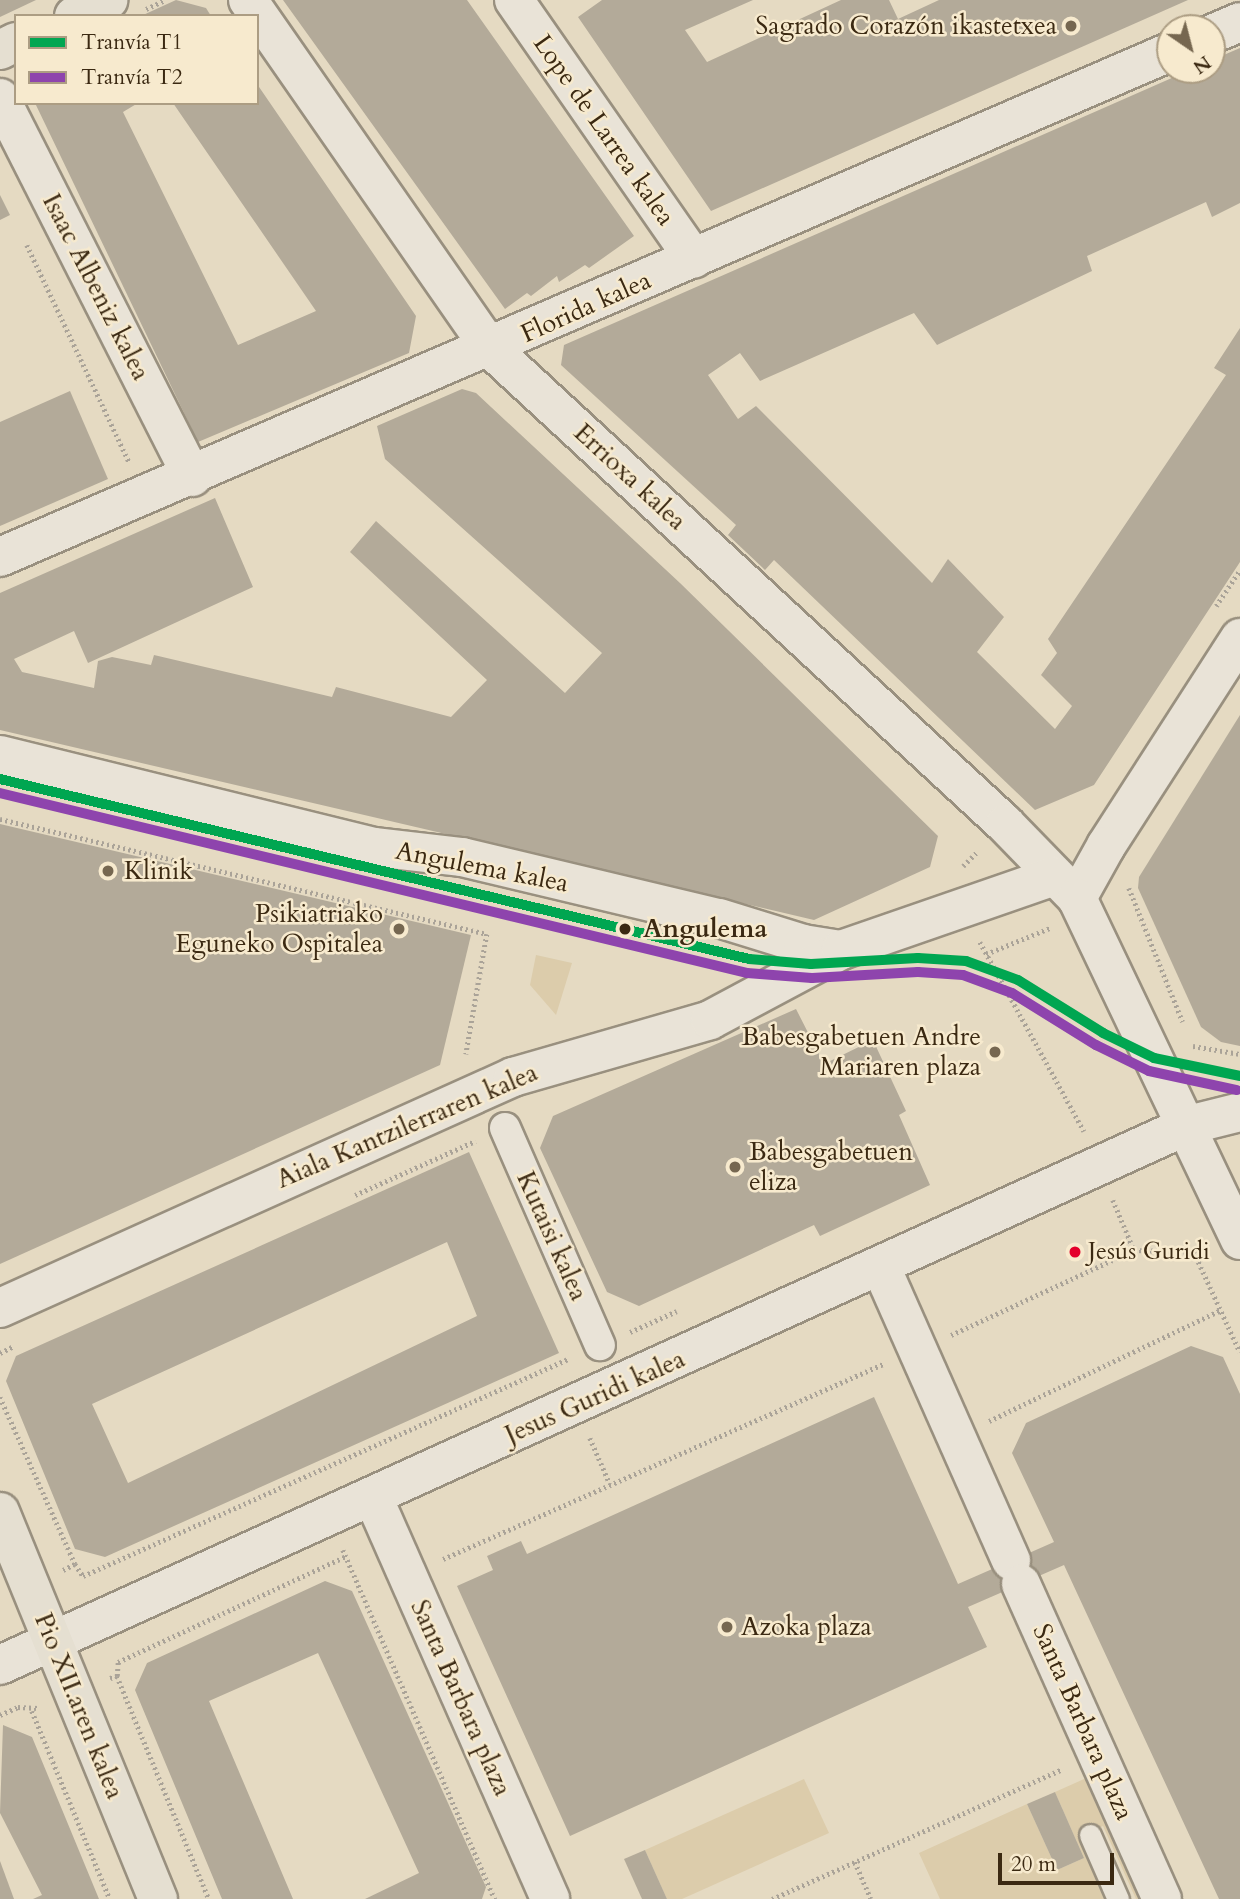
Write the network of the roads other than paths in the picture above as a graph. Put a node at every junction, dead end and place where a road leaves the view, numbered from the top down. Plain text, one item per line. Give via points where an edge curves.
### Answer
1 (108, 0) edge
2 (514, 0) edge
3 (78, 14) edge
4 (259, 16) edge
5 (1156, 58) edge
6 (0, 98) edge
7 (694, 259) junction
8 (491, 349) junction
9 (192, 477) junction
10 (0, 557) edge
11 (1240, 638) edge
12 (0, 755) edge
13 (1066, 887) junction
14 (841, 950) junction
15 (1240, 1112) edge
16 (1188, 1125) junction
17 (505, 1128) dead end
18 (1240, 1240) edge
19 (881, 1268) junction
20 (0, 1308) edge
21 (600, 1345) road end
22 (373, 1497) junction
23 (0, 1512) edge
24 (52, 1642) junction
25 (0, 1665) edge
26 (1090, 1835) dead end
27 (159, 1899) edge
28 (550, 1899) edge
29 (1118, 1899) edge
30 (1162, 1899) edge

1 - 3 main road
2 - 7 street, Lope de Larrea kalea
4 - 8 street, Errioxa kalea
5 - 7 street, Florida kalea
6 - 9 street, Isaac Albeniz kalea
7 - 8 street, Florida kalea
8 - 9 street, Florida kalea
8 - 13 street, Errioxa kalea via 1005,824
9 - 10 street, Florida kalea
11 - 13 street via 1105,846
12 - 14 street, Angulema kalea via 374,847 462,858
13 - 14 street, Aiala Kantzilerraren kalea
13 - 16 street, Errioxa kalea
14 - 20 street, Aiala Kantzilerraren kalea via 710,1020 513,1077
15 - 16 street, Jesus Guridi kalea
16 - 18 street, Errioxa kalea
16 - 19 street, Jesus Guridi kalea
17 - 21 street, Kutaisi kalea
19 - 22 street, Jesus Guridi kalea
19 - 30 street, Santa Barbara plaza
22 - 24 street, Jesus Guridi kalea
22 - 28 street, Santa Barbara plaza
23 - 24 main road, Pio XII.aren kalea
24 - 25 street, Jesus Guridi kalea
24 - 27 main road, Pio XII.aren kalea
26 - 29 lane

